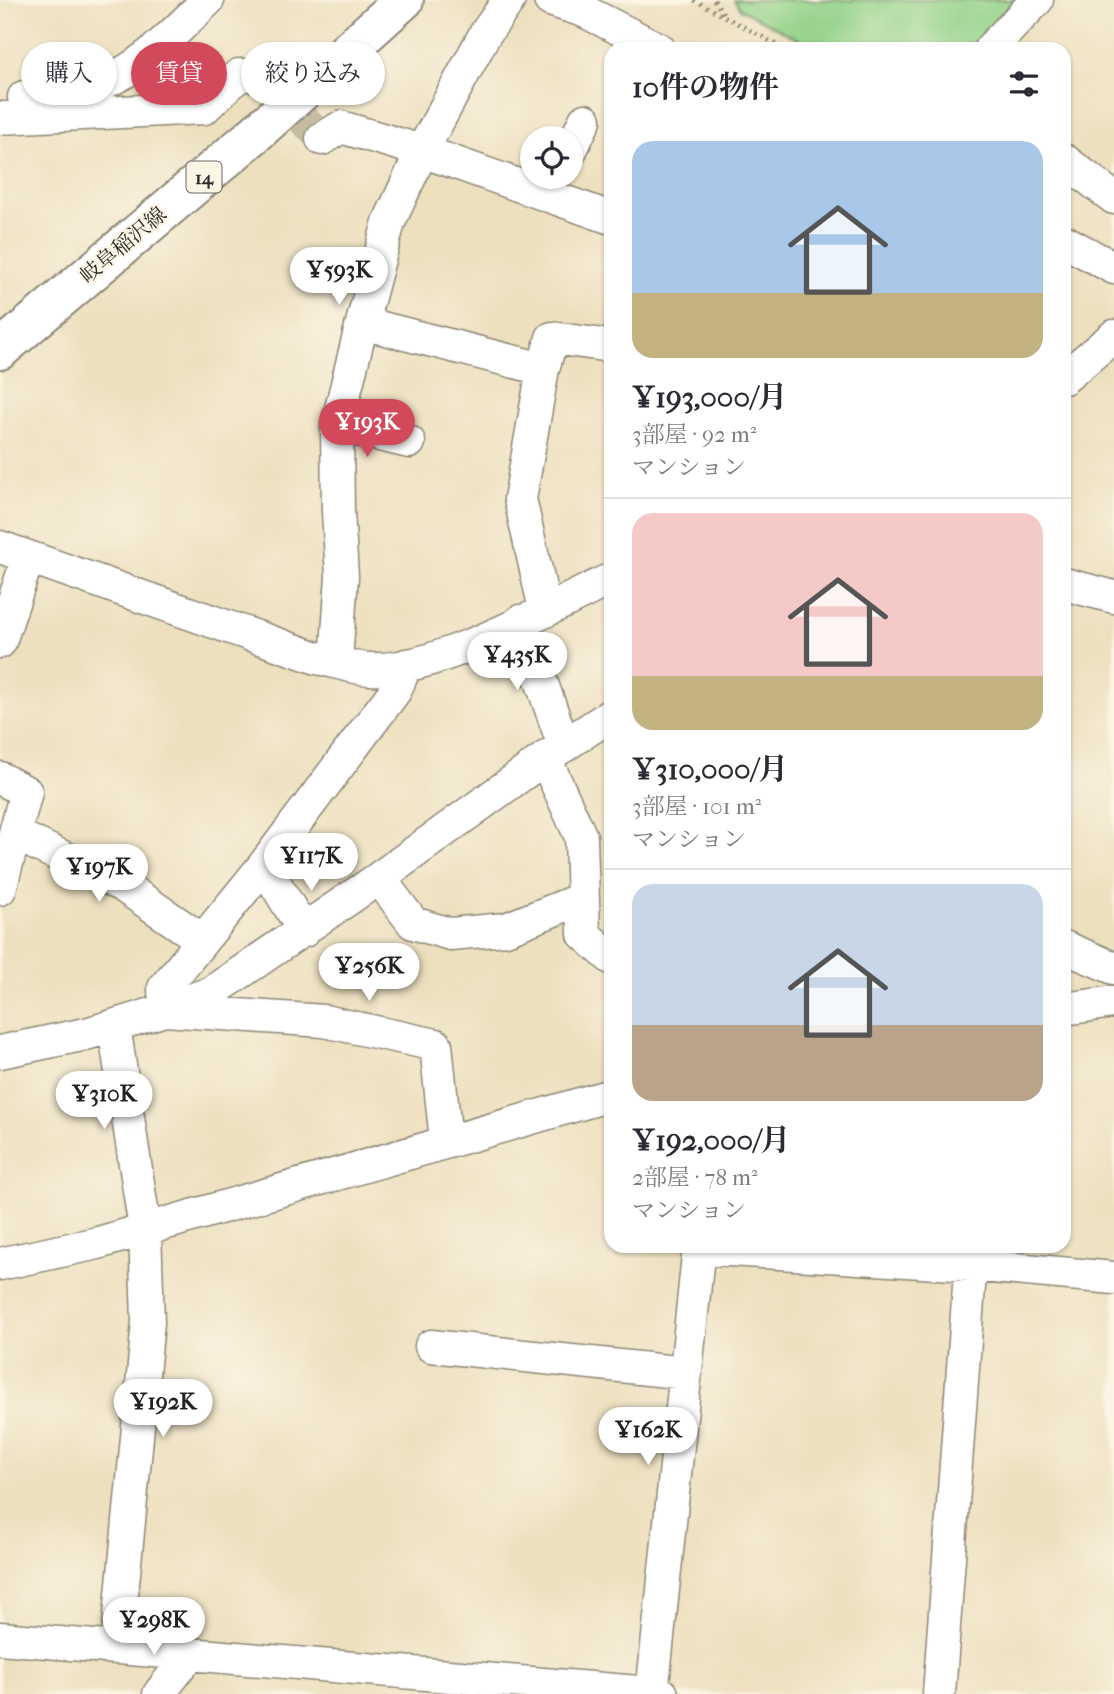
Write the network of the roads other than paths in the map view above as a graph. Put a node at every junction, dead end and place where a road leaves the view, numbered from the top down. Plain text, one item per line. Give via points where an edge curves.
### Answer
1 (208, 0) edge
2 (404, 0) edge
3 (509, 0) edge
4 (550, 0) edge
5 (1037, 0) edge
6 (645, 42) edge
7 (997, 42) edge
8 (241, 75) edge
9 (0, 99) edge
10 (0, 118) edge
11 (585, 120) dead end
12 (582, 126) edge
13 (322, 139) dead end
14 (422, 150) junction
15 (1071, 165) edge
16 (520, 177) edge
17 (559, 189) edge
18 (1114, 198) edge
19 (604, 214) edge
20 (1071, 246) edge
21 (1114, 268) edge
22 (362, 323) junction
23 (1114, 335) edge
24 (604, 345) edge
25 (0, 349) edge
26 (1071, 366) edge
27 (543, 369) junction
28 (337, 425) junction
29 (409, 442) dead end
30 (14, 552) edge
31 (604, 582) edge
32 (1071, 586) edge
33 (1114, 597) edge
34 (533, 616) junction
35 (0, 642) edge
36 (336, 662) junction
37 (406, 665) junction
38 (604, 720) edge
39 (554, 752) junction
40 (0, 778) edge
41 (15, 834) junction
42 (264, 865) junction
43 (379, 878) junction
44 (0, 889) edge
45 (581, 899) junction
46 (304, 931) junction
47 (202, 940) junction
48 (1071, 950) edge
49 (604, 952) edge
50 (1114, 968) edge
51 (1114, 1002) edge
52 (1071, 1008) edge
53 (165, 1010) junction
54 (114, 1026) junction
55 (0, 1052) edge
56 (604, 1097) edge
57 (446, 1141) junction
58 (145, 1229) junction
59 (698, 1253) edge
60 (903, 1253) edge
61 (971, 1255) edge
62 (0, 1264) edge
63 (1114, 1278) edge
64 (431, 1346) dead end
65 (686, 1373) junction
66 (0, 1638) edge
67 (117, 1647) junction
68 (190, 1654) junction
69 (159, 1694) edge
70 (655, 1694) edge
71 (939, 1694) edge

1 - 9 street via 140,63 99,85 53,96
2 - 25 main road, 岐阜稲沢線 / 14 via 254,135
3 - 14 street via 485,34
4 - 6 street
5 - 7 street
8 - 10 street via 204,108
11 - 12 street
13 - 14 street via 341,127
14 - 16 street
14 - 22 street via 389,222
15 - 18 street
17 - 19 street
20 - 21 street
22 - 27 street
22 - 28 street
23 - 26 street
24 - 27 street via 552,338
27 - 34 street via 520,499
28 - 29 street
28 - 36 street via 342,576
30 - 35 street
30 - 36 street
31 - 34 street
32 - 33 street
34 - 37 street via 451,652
34 - 39 street
36 - 37 street via 370,669
37 - 42 street via 395,691
38 - 39 street
39 - 43 street
39 - 45 street via 581,837
40 - 41 street via 26,792
41 - 44 street
41 - 47 street via 122,886
42 - 46 street
42 - 47 street
43 - 45 street via 412,923 450,934 506,929
43 - 46 street
45 - 49 street via 584,934
46 - 53 street via 212,992
47 - 53 street via 164,988
48 - 50 street
51 - 52 street
53 - 54 street
53 - 57 street via 324,1021 436,1045
54 - 55 street
54 - 58 street
56 - 57 street
57 - 58 street
58 - 62 street
58 - 67 street via 148,1322
59 - 65 street
60 - 61 street
61 - 63 street
61 - 71 street
64 - 65 street
65 - 70 street
66 - 67 street
67 - 68 street
68 - 69 street
68 - 70 street

